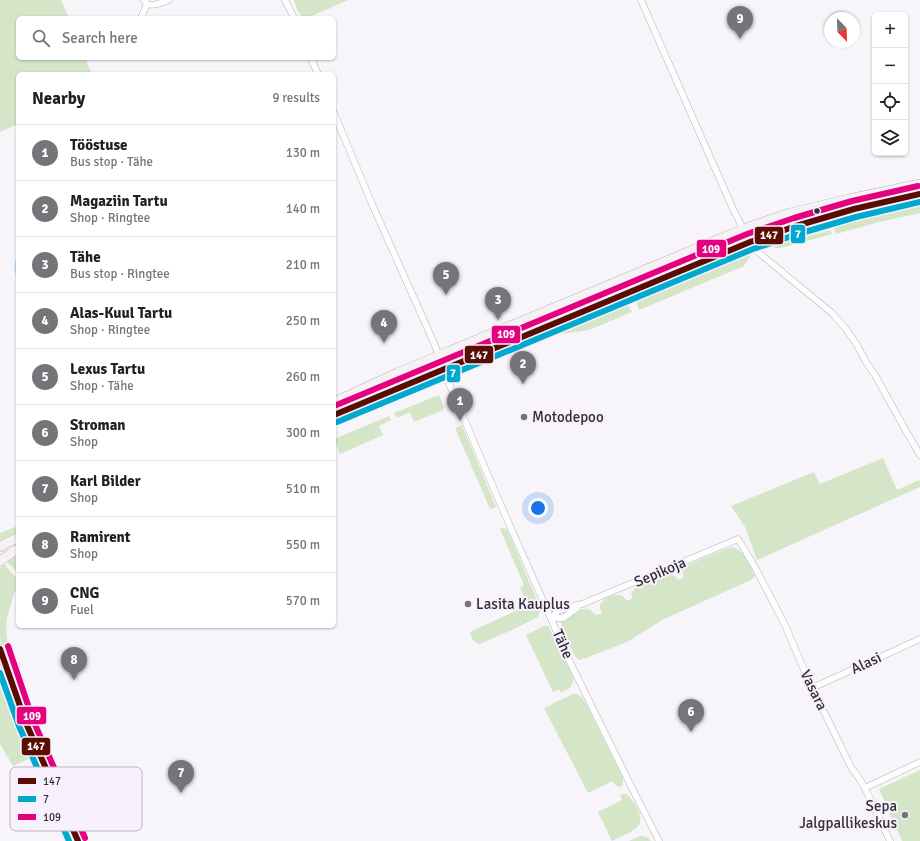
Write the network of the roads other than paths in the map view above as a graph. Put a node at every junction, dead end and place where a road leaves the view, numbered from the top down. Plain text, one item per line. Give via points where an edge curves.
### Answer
1 (169, 0) edge
2 (285, 0) edge
3 (641, 0) edge
4 (145, 2) edge
5 (142, 16) edge
6 (293, 16) edge
7 (312, 60) edge
8 (317, 72) edge
9 (336, 118) edge
10 (920, 184) edge
11 (920, 194) edge
12 (743, 229) junction
13 (750, 242) junction
14 (438, 355) junction
15 (444, 369) junction
16 (336, 401) edge
17 (336, 414) edge
18 (920, 454) edge
19 (16, 539) edge
20 (738, 539) joint
21 (0, 547) edge
22 (16, 550) edge
23 (0, 561) edge
24 (551, 618) junction
25 (920, 639) edge
26 (0, 649) edge
27 (0, 676) edge
28 (812, 688) junction
29 (26, 723) junction
30 (920, 762) edge
31 (45, 767) edge
32 (865, 788) junction
33 (74, 831) edge
34 (78, 841) edge
35 (659, 841) edge
36 (890, 841) edge

1 - 4 street via 152,6
2 - 6 street
3 - 12 street
4 - 5 street
7 - 8 street
9 - 14 street, Tähe
10 - 12 main road via 790,213
11 - 13 main road via 854,209
12 - 13 street
12 - 14 main road
13 - 15 main road
13 - 18 street via 758,253 832,313 846,329
14 - 15 street, Tähe
14 - 16 main road
15 - 17 main road
15 - 24 street, Tähe
19 - 21 main road
20 - 24 street, Sepikoja via 582,604 559,610
20 - 28 street, Vasara via 784,625
22 - 23 main road
24 - 35 street, Tähe via 628,782
25 - 28 street, Alasi
26 - 29 main road
27 - 29 main road
28 - 32 street, Vasara
29 - 31 main road
30 - 32 street
32 - 36 street, Vasara
33 - 34 main road

